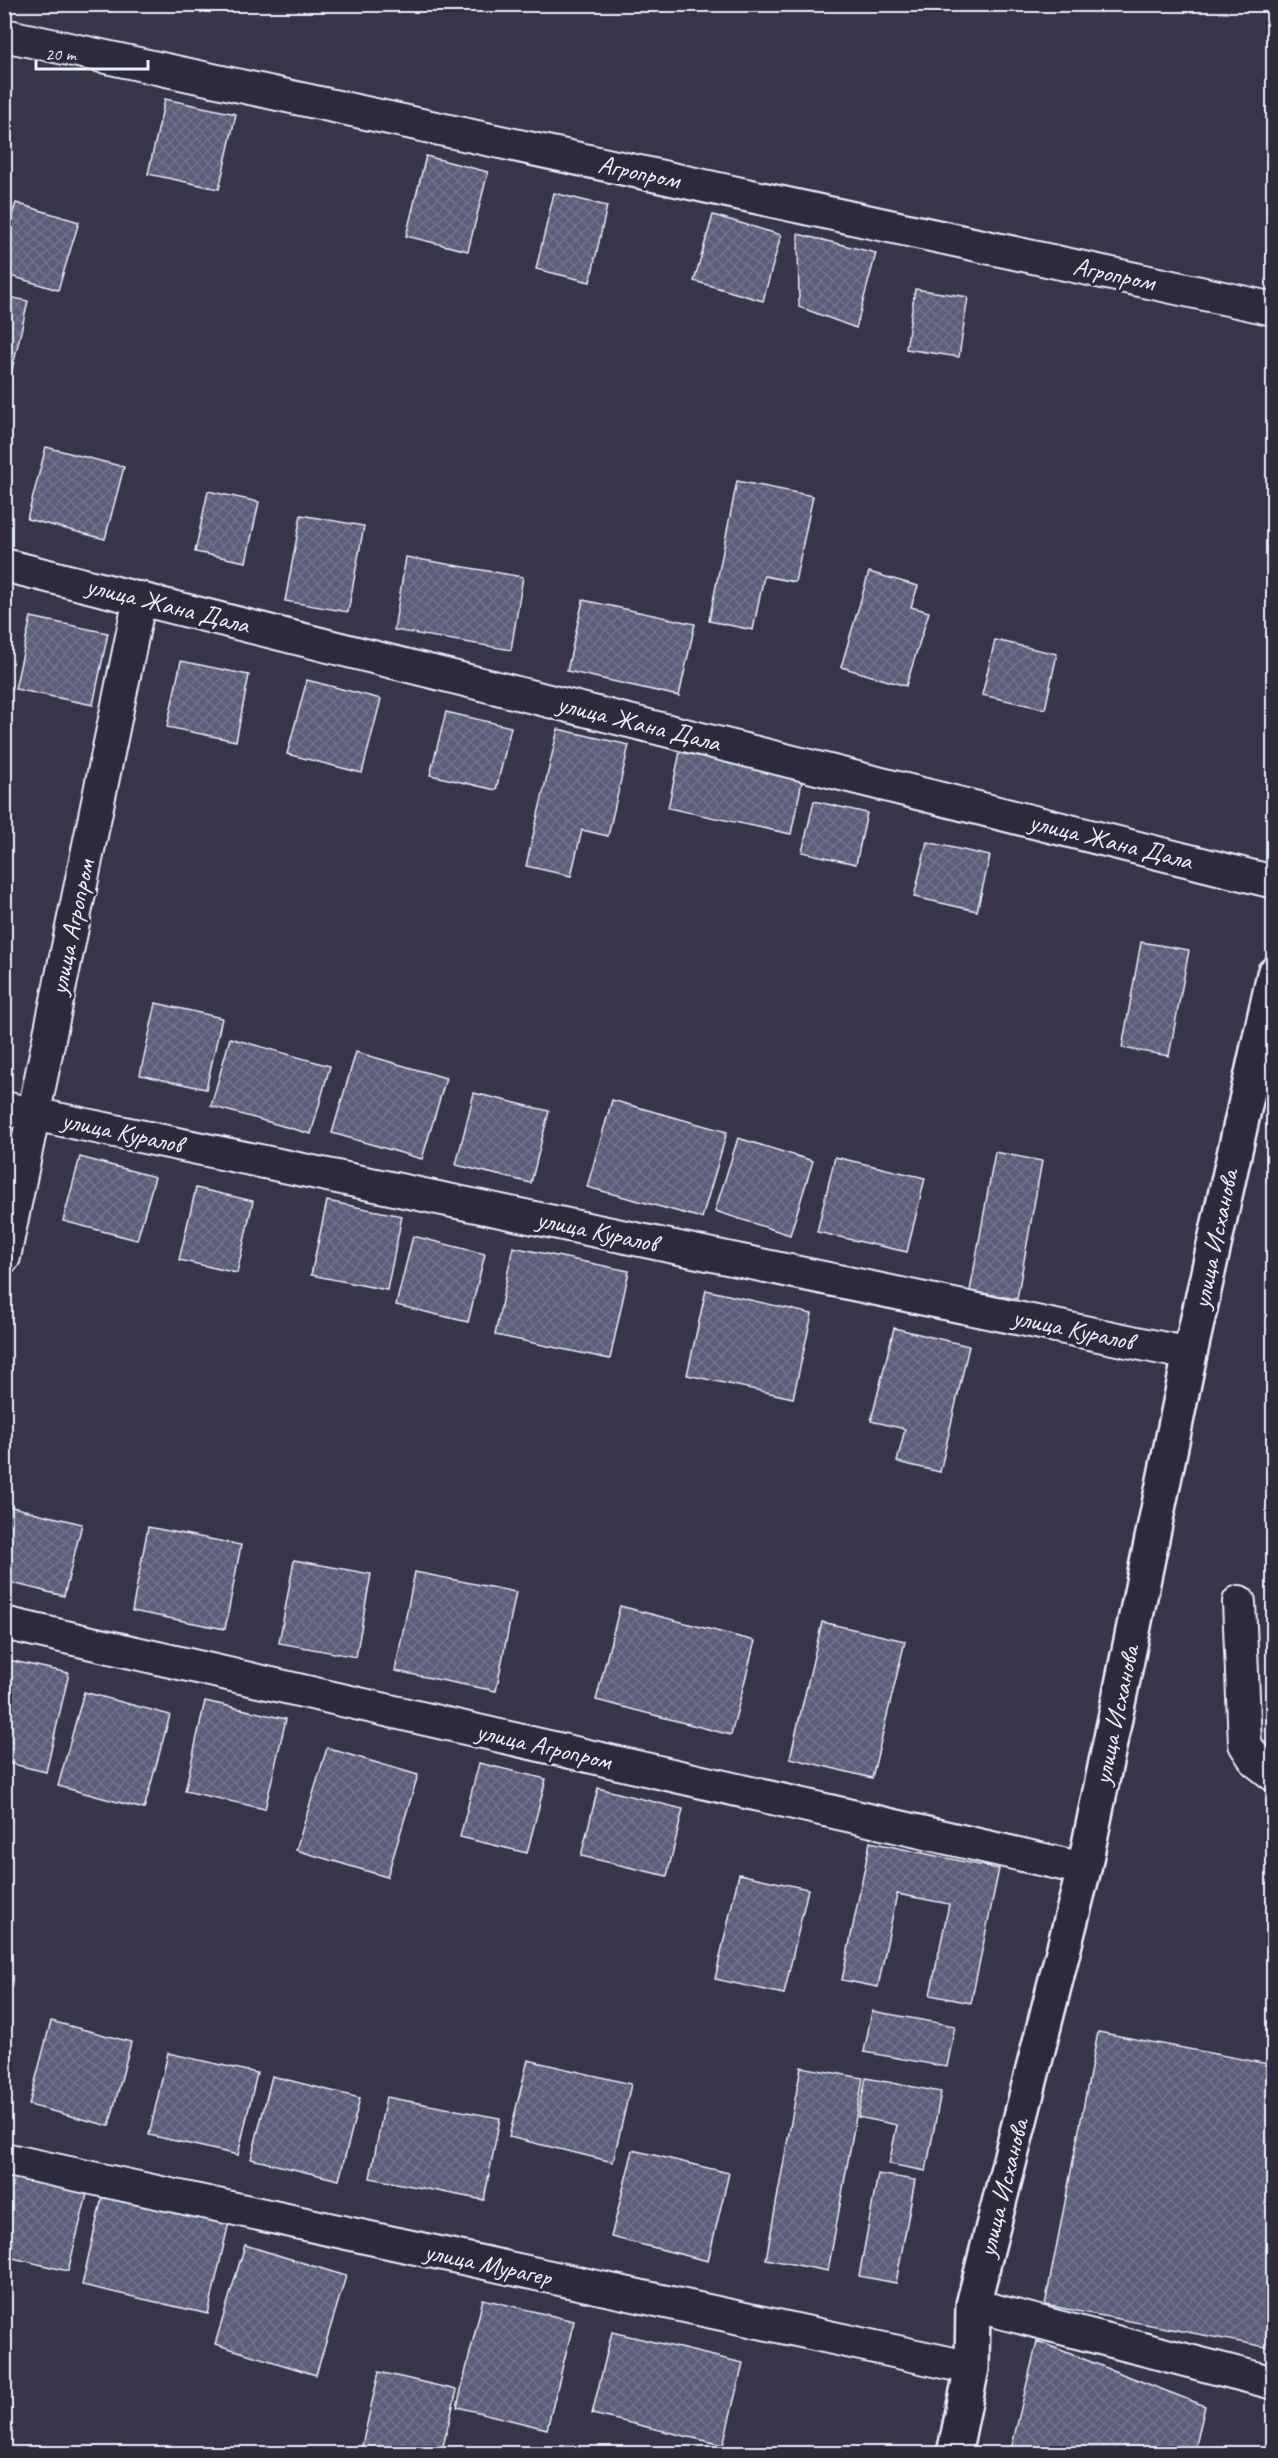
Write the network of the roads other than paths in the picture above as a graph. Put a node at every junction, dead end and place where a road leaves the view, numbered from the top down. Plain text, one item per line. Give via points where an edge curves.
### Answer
1 (4, 35) edge
2 (1274, 309) edge
3 (4, 565) edge
4 (140, 598) junction
5 (1274, 882) edge
6 (1274, 974) edge
7 (19, 1111) edge
8 (4, 1257) edge
9 (1190, 1354) junction
10 (1239, 1602) dead end
11 (4, 1623) edge
12 (1274, 1775) edge
13 (1084, 1869) junction
14 (4, 2159) edge
15 (973, 2305) junction
16 (972, 2368) junction
17 (1274, 2383) edge
18 (954, 2454) edge

1 - 2 street, Агропром
3 - 4 street, улица Жана Дала
4 - 5 street, улица Жана Дала
4 - 7 street, улица Агропром
6 - 9 main road, улица Исханова
7 - 8 street, улица Агропром
7 - 9 street, улица Куралов
9 - 13 main road, улица Исханова
10 - 12 street via 1245,1744 1256,1761
11 - 13 street, улица Агропром
13 - 15 main road, улица Исханова
14 - 16 street, улица Мурагер
15 - 16 main road, улица Исханова
15 - 17 street
16 - 18 main road, улица Исханова

